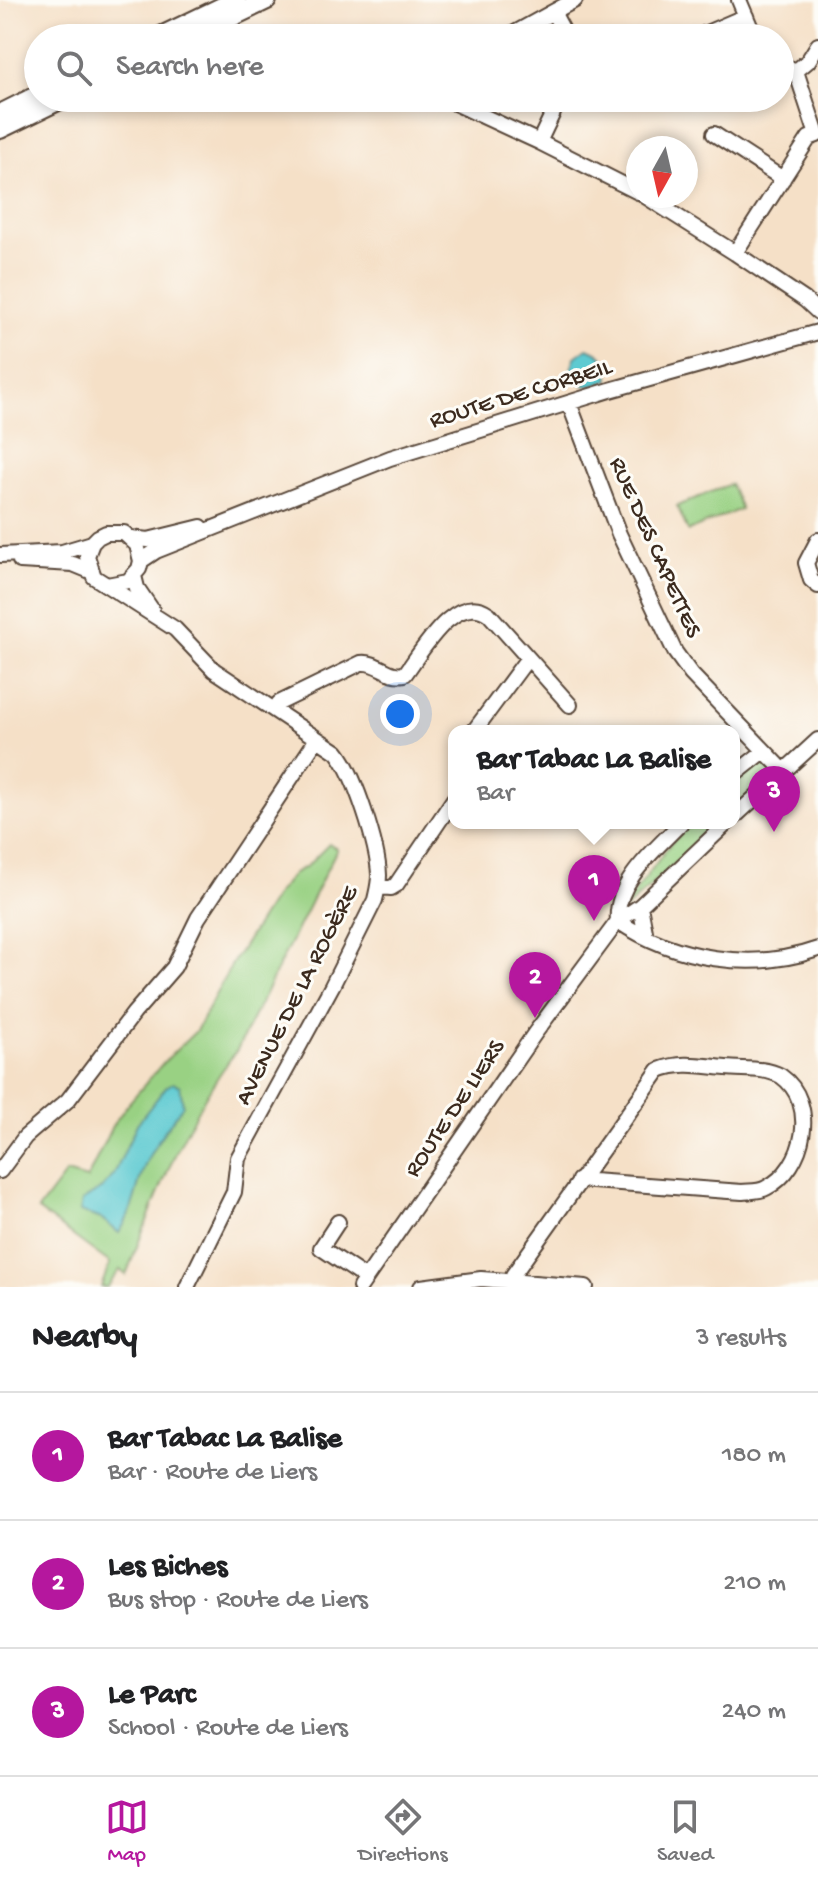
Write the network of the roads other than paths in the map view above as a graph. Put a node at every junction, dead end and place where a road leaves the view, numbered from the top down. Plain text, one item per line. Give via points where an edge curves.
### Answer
1 (236, 0) edge
2 (267, 0) edge
3 (575, 0) edge
4 (739, 0) edge
5 (553, 12) junction
6 (746, 16) junction
7 (186, 24) edge
8 (217, 24) edge
9 (531, 24) edge
10 (559, 24) edge
11 (727, 24) edge
12 (749, 24) edge
13 (818, 45) edge
14 (796, 71) joint
15 (24, 102) edge
16 (35, 112) edge
17 (474, 112) edge
18 (553, 112) edge
19 (0, 114) edge
20 (0, 129) edge
21 (714, 134) dead end
22 (818, 135) edge
23 (539, 142) junction
24 (783, 179) junction
25 (626, 186) edge
26 (664, 208) edge
27 (735, 253) junction
28 (818, 312) edge
29 (818, 332) edge
30 (569, 403) junction
31 (243, 516) junction
32 (131, 538) junction
33 (818, 540) edge
34 (92, 543) junction
35 (0, 557) edge
36 (141, 561) junction
37 (90, 571) junction
38 (134, 576) junction
39 (107, 585) junction
40 (818, 586) edge
41 (158, 616) junction
42 (528, 658) junction
43 (570, 705) dead end
44 (274, 710) junction
45 (478, 725) edge
46 (738, 725) edge
47 (740, 727) edge
48 (317, 739) junction
49 (818, 740) edge
50 (763, 752) junction
51 (740, 770) edge
52 (783, 770) junction
53 (448, 808) edge
54 (740, 811) edge
55 (676, 829) edge
56 (721, 829) edge
57 (379, 887) junction
58 (640, 906) junction
59 (618, 921) junction
60 (646, 937) junction
61 (818, 949) edge
62 (599, 1151) junction
63 (0, 1171) edge
64 (579, 1180) junction
65 (612, 1182) junction
66 (338, 1222) dead end
67 (513, 1281) junction
68 (364, 1284) edge
69 (438, 1285) edge
70 (531, 1285) edge
71 (187, 1287) edge
72 (421, 1287) edge
73 (586, 1287) edge

1 - 7 main road
2 - 8 main road
3 - 5 street
4 - 6 street
5 - 9 street
5 - 10 street
6 - 11 street
6 - 12 street
13 - 14 street
14 - 22 street
15 - 19 main road
16 - 20 main road
17 - 23 street
18 - 23 street
21 - 24 street
22 - 24 street via 809,138
23 - 25 street
24 - 27 street
26 - 27 street
27 - 28 street
29 - 30 street, ROUTE DE CORBEIL
30 - 31 street, ROUTE DE CORBEIL via 390,458
30 - 46 street, RUE DES CAPETTES via 608,506 675,652
31 - 32 street, ROUTE DE CORBEIL via 148,540
31 - 36 street, ROUTE DE CORBEIL
32 - 34 street via 115,532
32 - 36 street
33 - 40 street via 806,563
34 - 35 street via 62,552
34 - 37 street via 87,556
35 - 37 street via 73,564
36 - 38 street
37 - 39 street
38 - 39 street
38 - 41 street, AVENUE DE LA ROGÈRE
39 - 41 street, AVENUE DE LA ROGÈRE
41 - 44 street, AVENUE DE LA ROGÈRE via 214,670
42 - 43 street
42 - 44 street via 489,614 472,608 445,621 405,674 361,663
42 - 45 street
44 - 48 street, AVENUE DE LA ROGÈRE
47 - 50 street, RUE DES CAPETTES
48 - 57 street, AVENUE DE LA ROGÈRE via 345,762 371,836
48 - 63 street via 198,918 174,967 68,1100 25,1137
49 - 52 street
50 - 51 street
50 - 52 street, RUE DES CAPETTES
52 - 54 street
53 - 57 street via 396,885
55 - 59 street via 618,900
56 - 58 street, ROUTE DE LIERS
57 - 71 street, AVENUE DE LA ROGÈRE via 332,986 238,1158 234,1192
58 - 59 street, ROUTE DE LIERS
58 - 60 street
59 - 60 street
59 - 68 street, ROUTE DE LIERS
60 - 61 street via 687,952 746,962
62 - 64 street
62 - 65 street via 600,1169
62 - 65 street via 652,1078 675,1064 764,1070 782,1077 799,1095 807,1137 781,1178 763,1190
64 - 65 street
64 - 67 street
66 - 68 street via 321,1248
67 - 69 street
67 - 70 street
69 - 72 street
70 - 73 street

